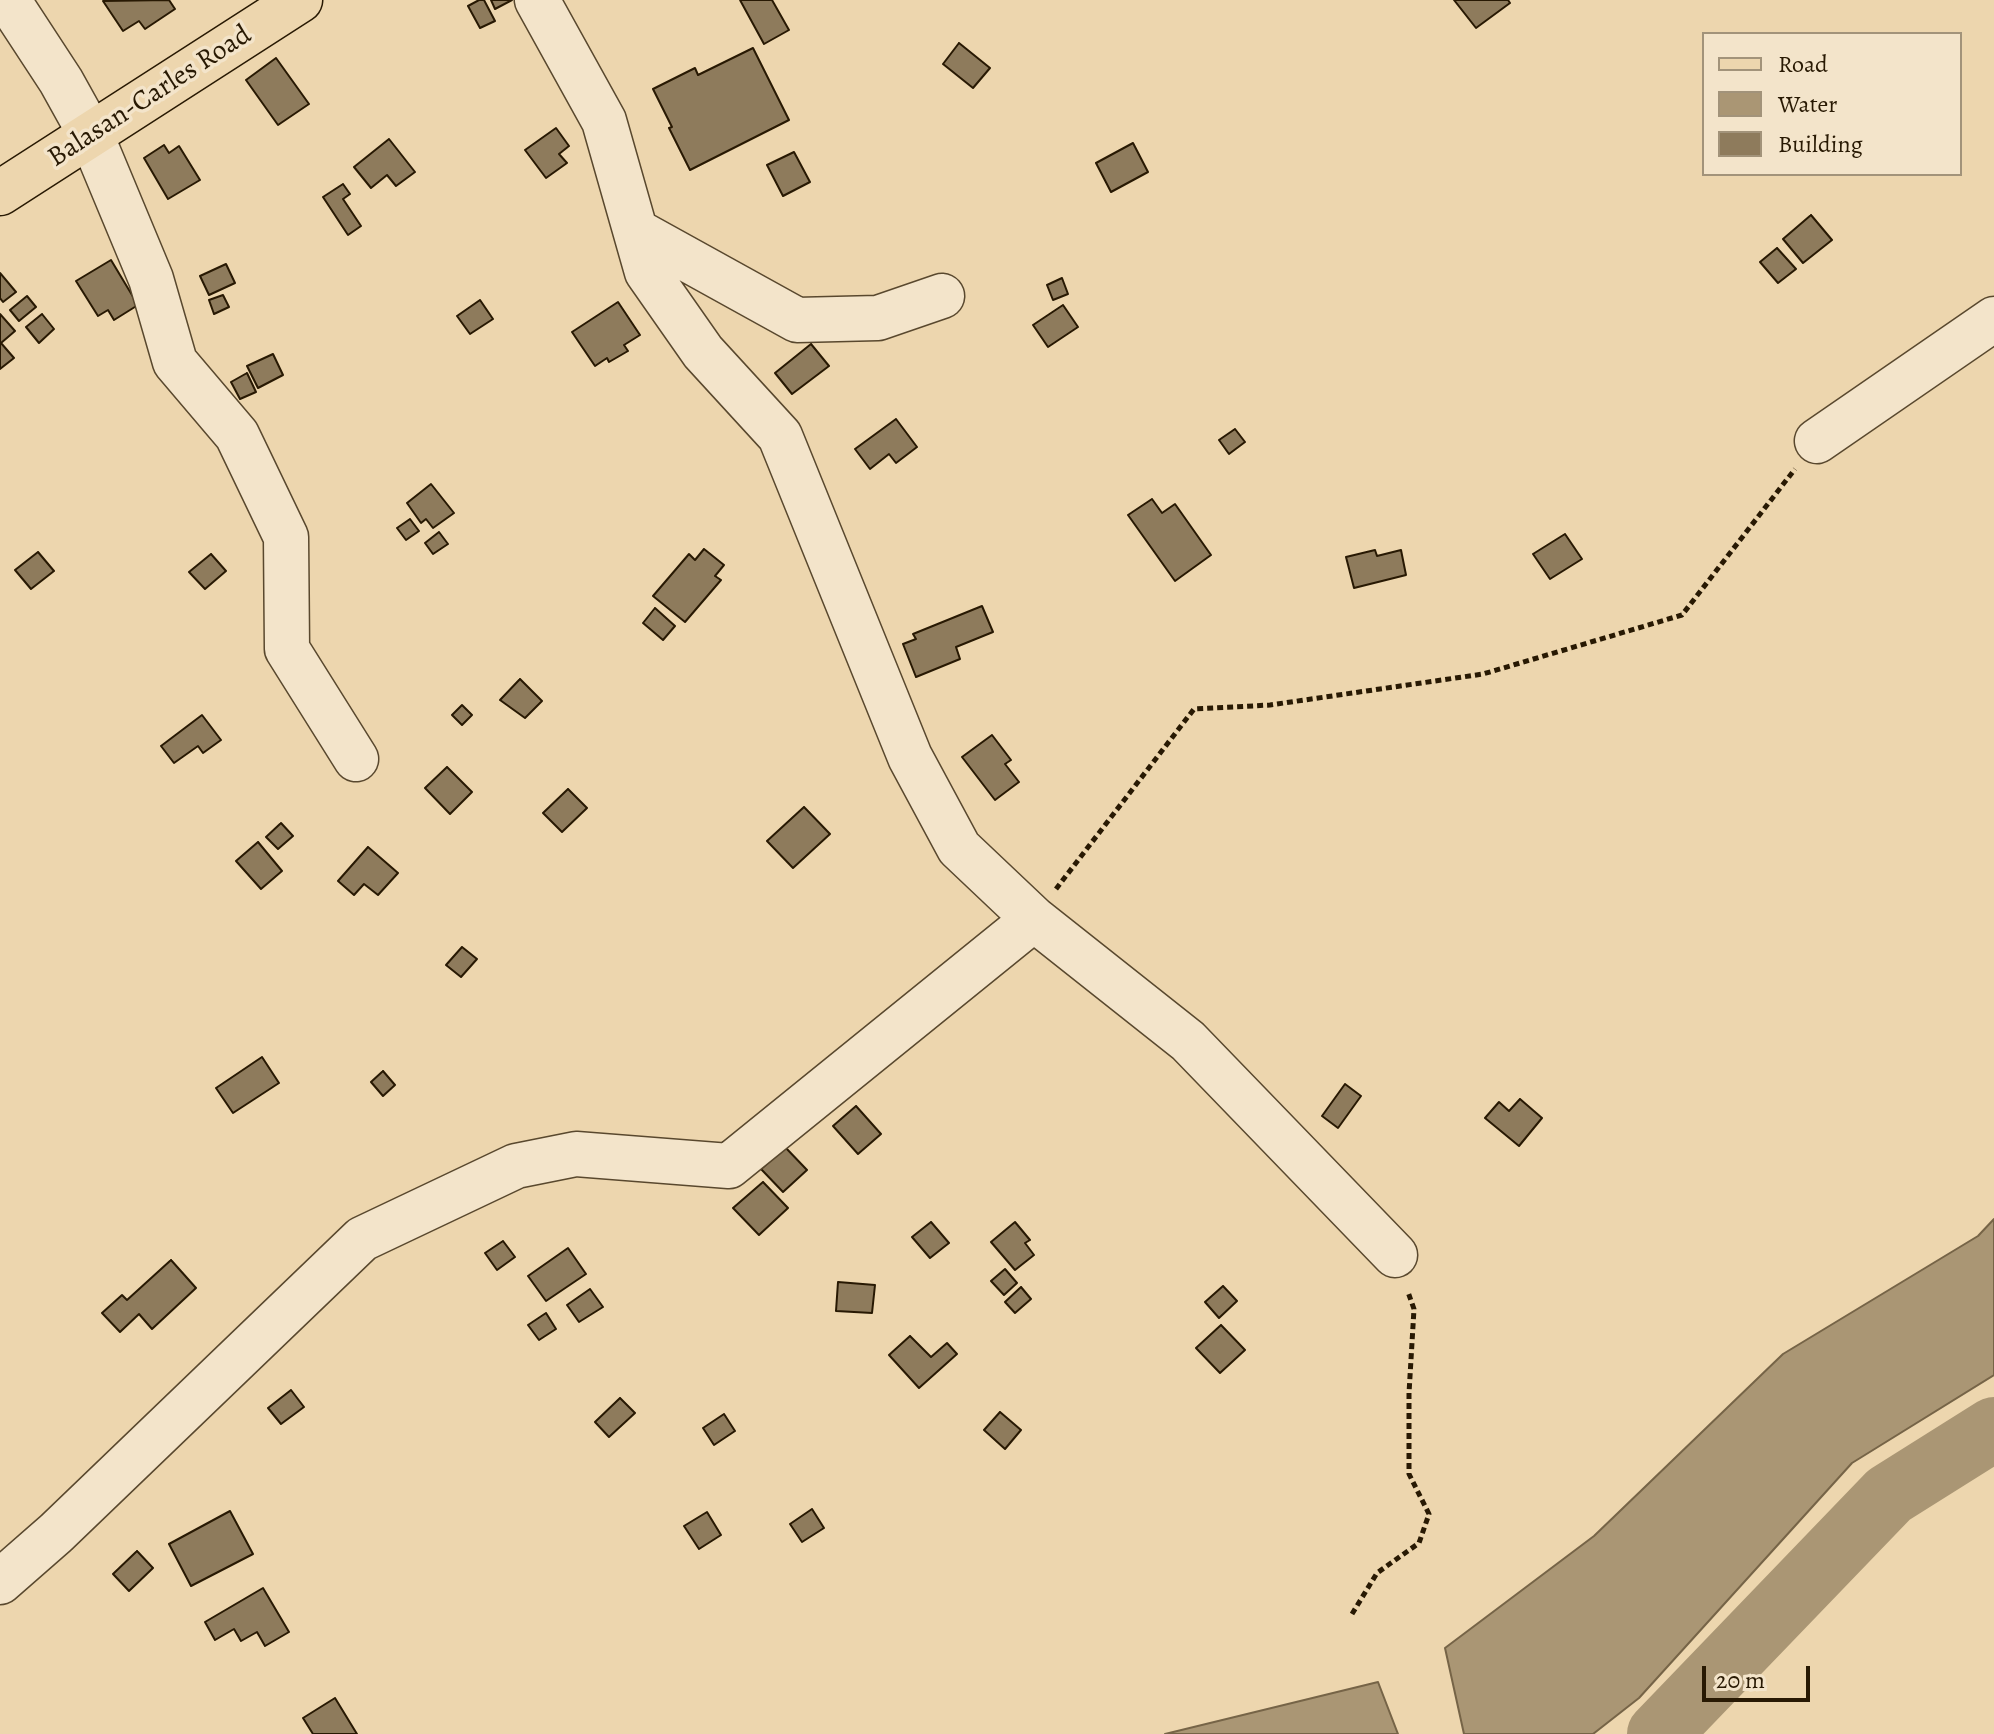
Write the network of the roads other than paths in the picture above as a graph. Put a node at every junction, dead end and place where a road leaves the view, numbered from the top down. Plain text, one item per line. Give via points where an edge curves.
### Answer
1 (8, 0) edge
2 (300, 0) edge
3 (537, 0) edge
4 (91, 135) junction
5 (0, 193) edge
6 (636, 231) junction
7 (942, 296) dead end
8 (1994, 319) edge
9 (1817, 441) road end
10 (356, 759) dead end
11 (1034, 919) junction
12 (1395, 1255) road end
13 (0, 1582) edge

1 - 4 street
2 - 4 main road, Balasan-Carles Road
3 - 6 street via 604,121
4 - 5 main road, Balasan-Carles Road
4 - 10 street via 151,279 175,362 237,435 286,537 287,649
6 - 7 street via 797,320 878,318
6 - 11 street via 647,272 703,352 780,436 910,757 959,848
8 - 9 street
11 - 12 street via 1188,1041
11 - 13 street via 729,1166 576,1154 516,1166 362,1239

